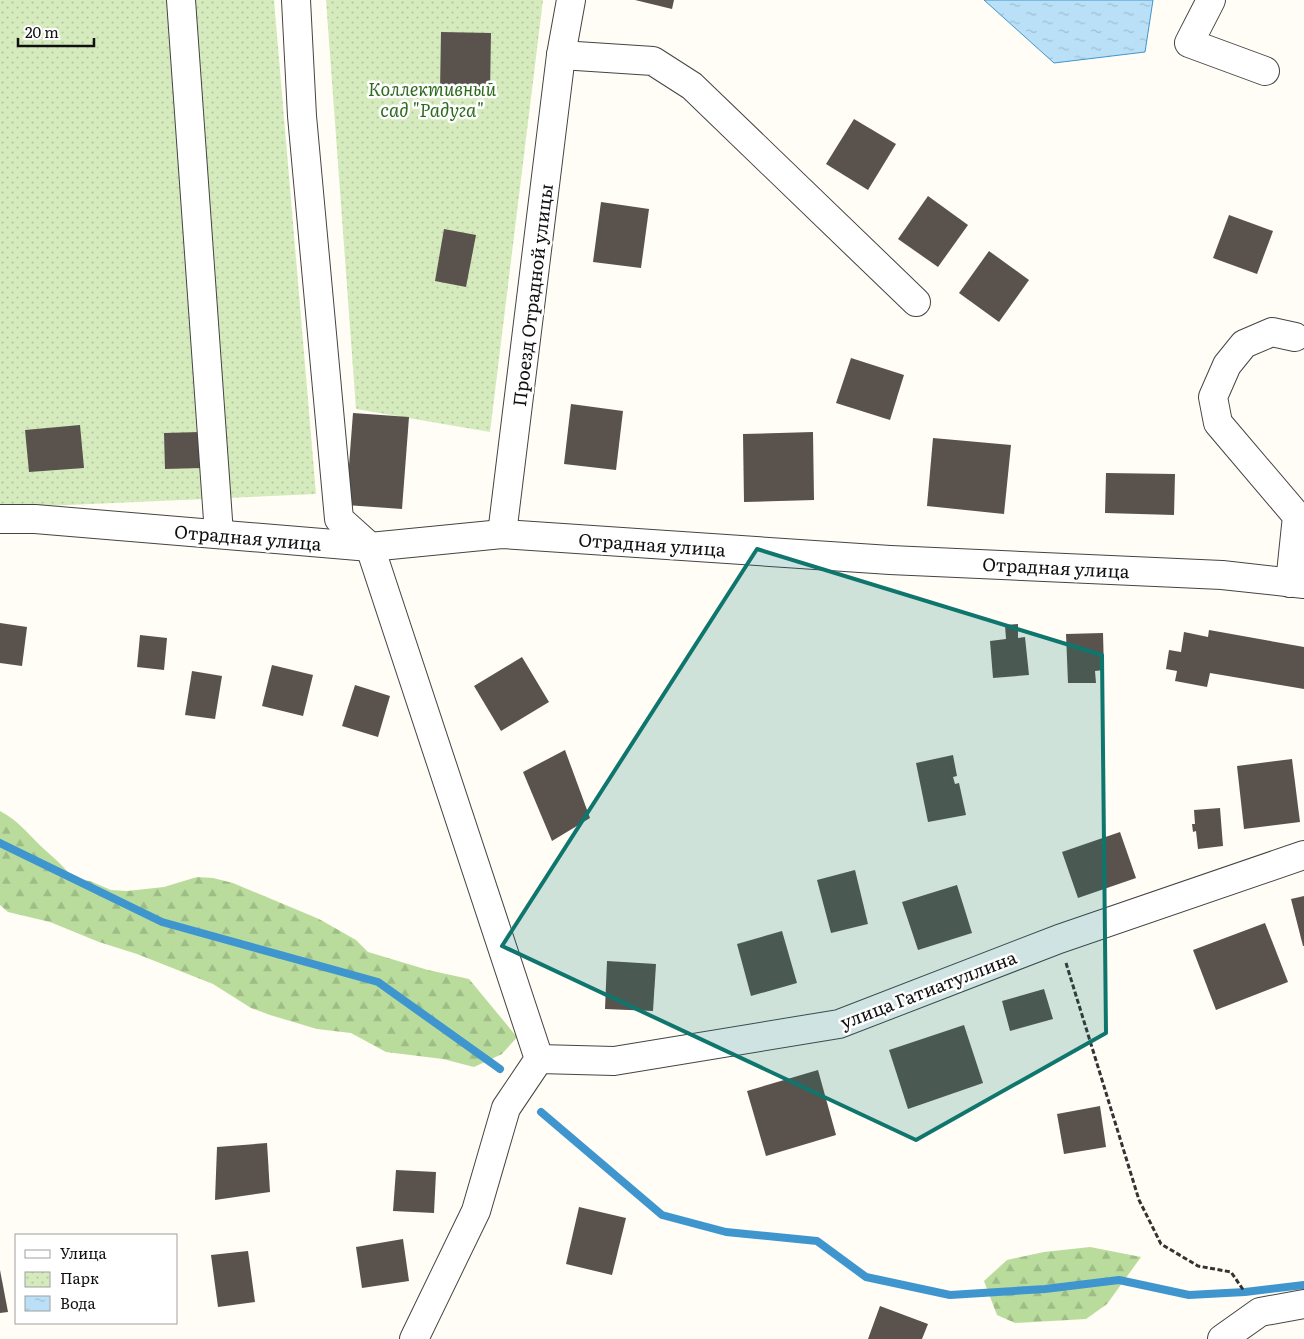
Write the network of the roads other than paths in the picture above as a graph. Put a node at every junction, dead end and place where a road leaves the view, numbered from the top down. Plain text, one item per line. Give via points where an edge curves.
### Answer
1 (181, 0) edge
2 (296, 0) edge
3 (571, 0) edge
4 (1211, 0) edge
5 (561, 55) junction
6 (1265, 70) dead end
7 (916, 302) dead end
8 (1295, 337) dead end
9 (0, 519) edge
10 (219, 534) junction
11 (502, 534) junction
12 (370, 547) junction
13 (1297, 583) edge
14 (1304, 855) edge
15 (539, 1059) junction
16 (1304, 1304) edge
17 (414, 1339) edge
18 (1222, 1339) edge

1 - 10 street
2 - 12 street via 302,116 339,519
3 - 5 street, Проезд Отрадной улицы
4 - 6 street via 1189,43
5 - 7 street via 653,61 692,86
5 - 11 street, Проезд Отрадной улицы
8 - 13 street via 1272,332 1244,344 1227,365 1213,397 1218,424 1298,516
9 - 10 street, Отрадная улица
10 - 12 street, Отрадная улица
11 - 12 street, Отрадная улица
11 - 13 street, Отрадная улица via 890,560 1222,575
12 - 15 street
14 - 15 street, улица Гатиатуллина via 1059,939 839,1024 614,1061
15 - 17 street via 506,1108 476,1211
16 - 18 street via 1260,1312

